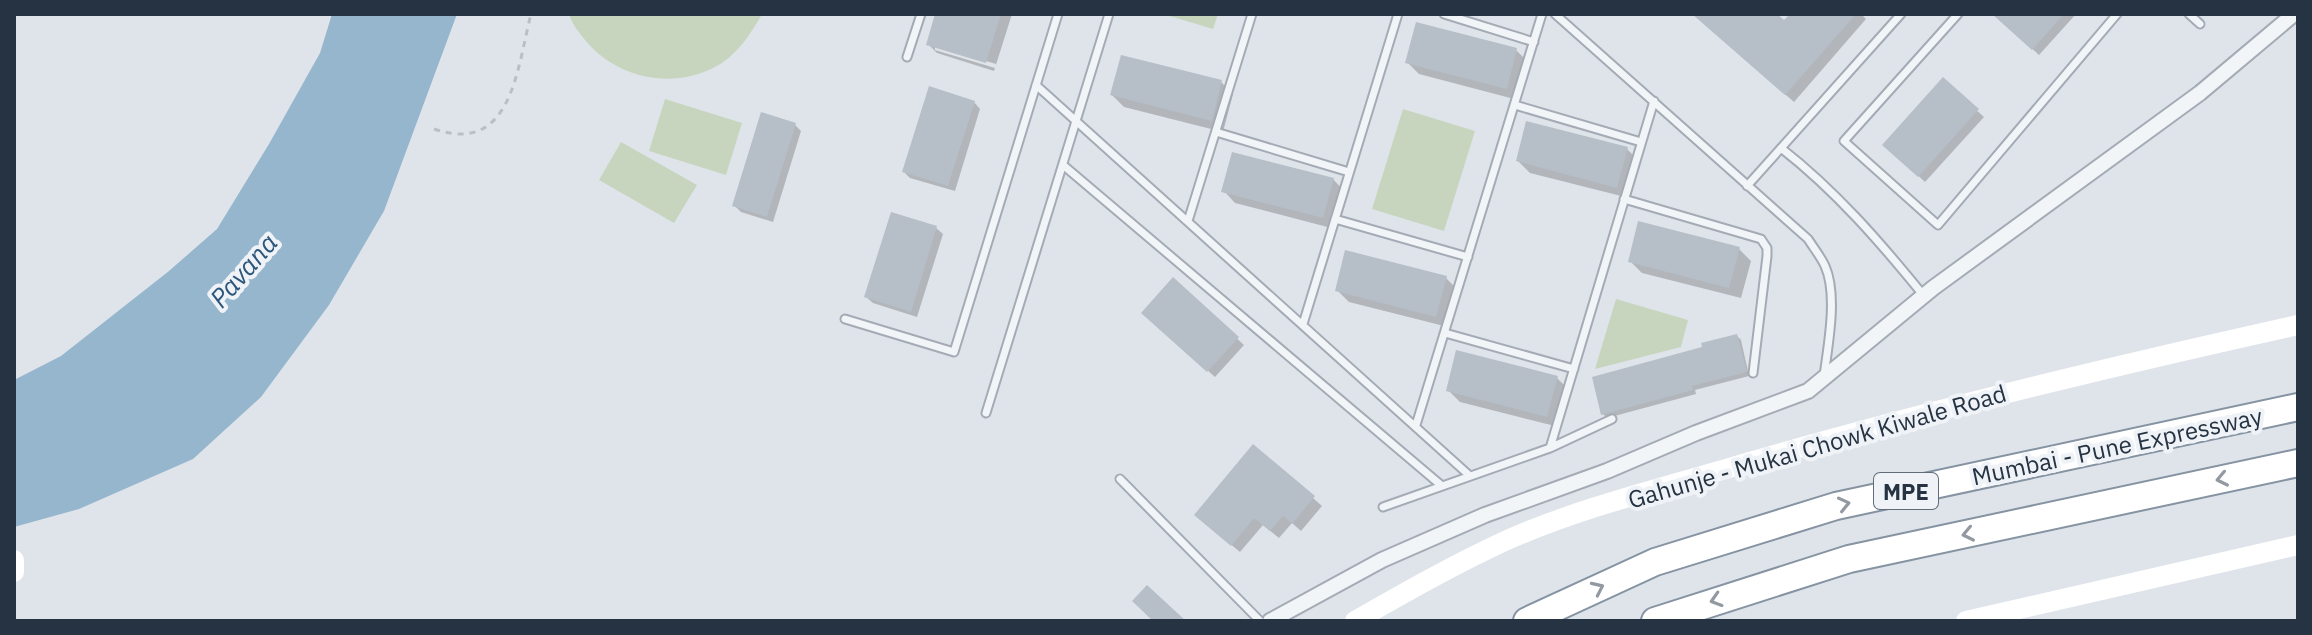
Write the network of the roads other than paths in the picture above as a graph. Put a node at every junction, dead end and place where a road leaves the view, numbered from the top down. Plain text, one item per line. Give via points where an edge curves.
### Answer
1 (921, 14) edge
2 (1058, 14) edge
3 (1109, 14) edge
4 (1252, 14) edge
5 (1398, 14) edge
6 (1444, 14) edge
7 (1542, 14) edge
8 (1555, 14) edge
9 (1901, 14) edge
10 (1958, 14) edge
11 (2117, 14) edge
12 (2189, 14) edge
13 (2294, 14) edge
14 (2200, 24) dead end
15 (1534, 42) junction
16 (907, 57) dead end
17 (1036, 85) junction
18 (1654, 101) junction
19 (1515, 105) junction
20 (1076, 121) junction
21 (1216, 132) junction
22 (1641, 142) junction
23 (1781, 148) junction
24 (1063, 165) junction
25 (1349, 172) junction
26 (1747, 186) junction
27 (1624, 199) junction
28 (1335, 219) junction
29 (1188, 221) junction
30 (1468, 257) junction
31 (1924, 296) junction
32 (845, 319) dead end
33 (1303, 324) junction
34 (2298, 325) edge
35 (1445, 333) junction
36 (1574, 369) junction
37 (1753, 373) dead end
38 (1824, 378) junction
39 (2298, 407) edge
40 (986, 413) dead end
41 (1612, 419) dead end
42 (1416, 425) junction
43 (1550, 448) junction
44 (2298, 463) edge
45 (1470, 476) junction
46 (1120, 479) dead end
47 (1442, 486) junction
48 (1383, 507) dead end
49 (2298, 545) edge
50 (14, 560) edge
51 (14, 572) edge
52 (1260, 621) edge
53 (1270, 621) edge
54 (1355, 621) edge
55 (1527, 621) edge
56 (1655, 621) edge
57 (1966, 621) edge

1 - 16 lane
2 - 17 lane
3 - 20 lane
4 - 21 lane
5 - 25 lane
6 - 15 lane
7 - 15 lane
8 - 18 lane
9 - 23 lane
10 - 11 lane via 1844,141 1938,225
12 - 14 lane
13 - 31 street via 2200,93
15 - 19 lane
17 - 20 lane
17 - 32 lane via 954,352
18 - 22 lane
18 - 26 lane
19 - 22 lane
19 - 30 lane
20 - 24 lane
20 - 29 lane
21 - 25 lane
21 - 29 lane
22 - 27 lane
23 - 26 lane
23 - 31 lane via 1847,206
24 - 40 lane
24 - 47 lane
25 - 28 lane
26 - 38 lane via 1808,239 1826,268 1831,326
27 - 36 lane
27 - 37 lane via 1761,239 1767,256
28 - 30 lane
28 - 33 lane
29 - 33 lane
30 - 35 lane
31 - 38 street
33 - 42 lane
34 - 54 street, Gahunje - Mukai Chowk Kiwale Road via 1879,424 1588,511 1507,540
35 - 36 lane
35 - 42 lane
36 - 43 lane
38 - 53 street via 1808,391 1382,560
55 -> 39 highway, Mumbai - Pune Expressway / MPE via 1655,562 1836,506
41 - 43 lane
42 - 45 lane
43 - 45 lane
44 -> 56 highway, MPE via 1849,559
45 - 47 lane
46 - 52 lane
47 - 48 lane
49 - 57 street
50 - 51 street

